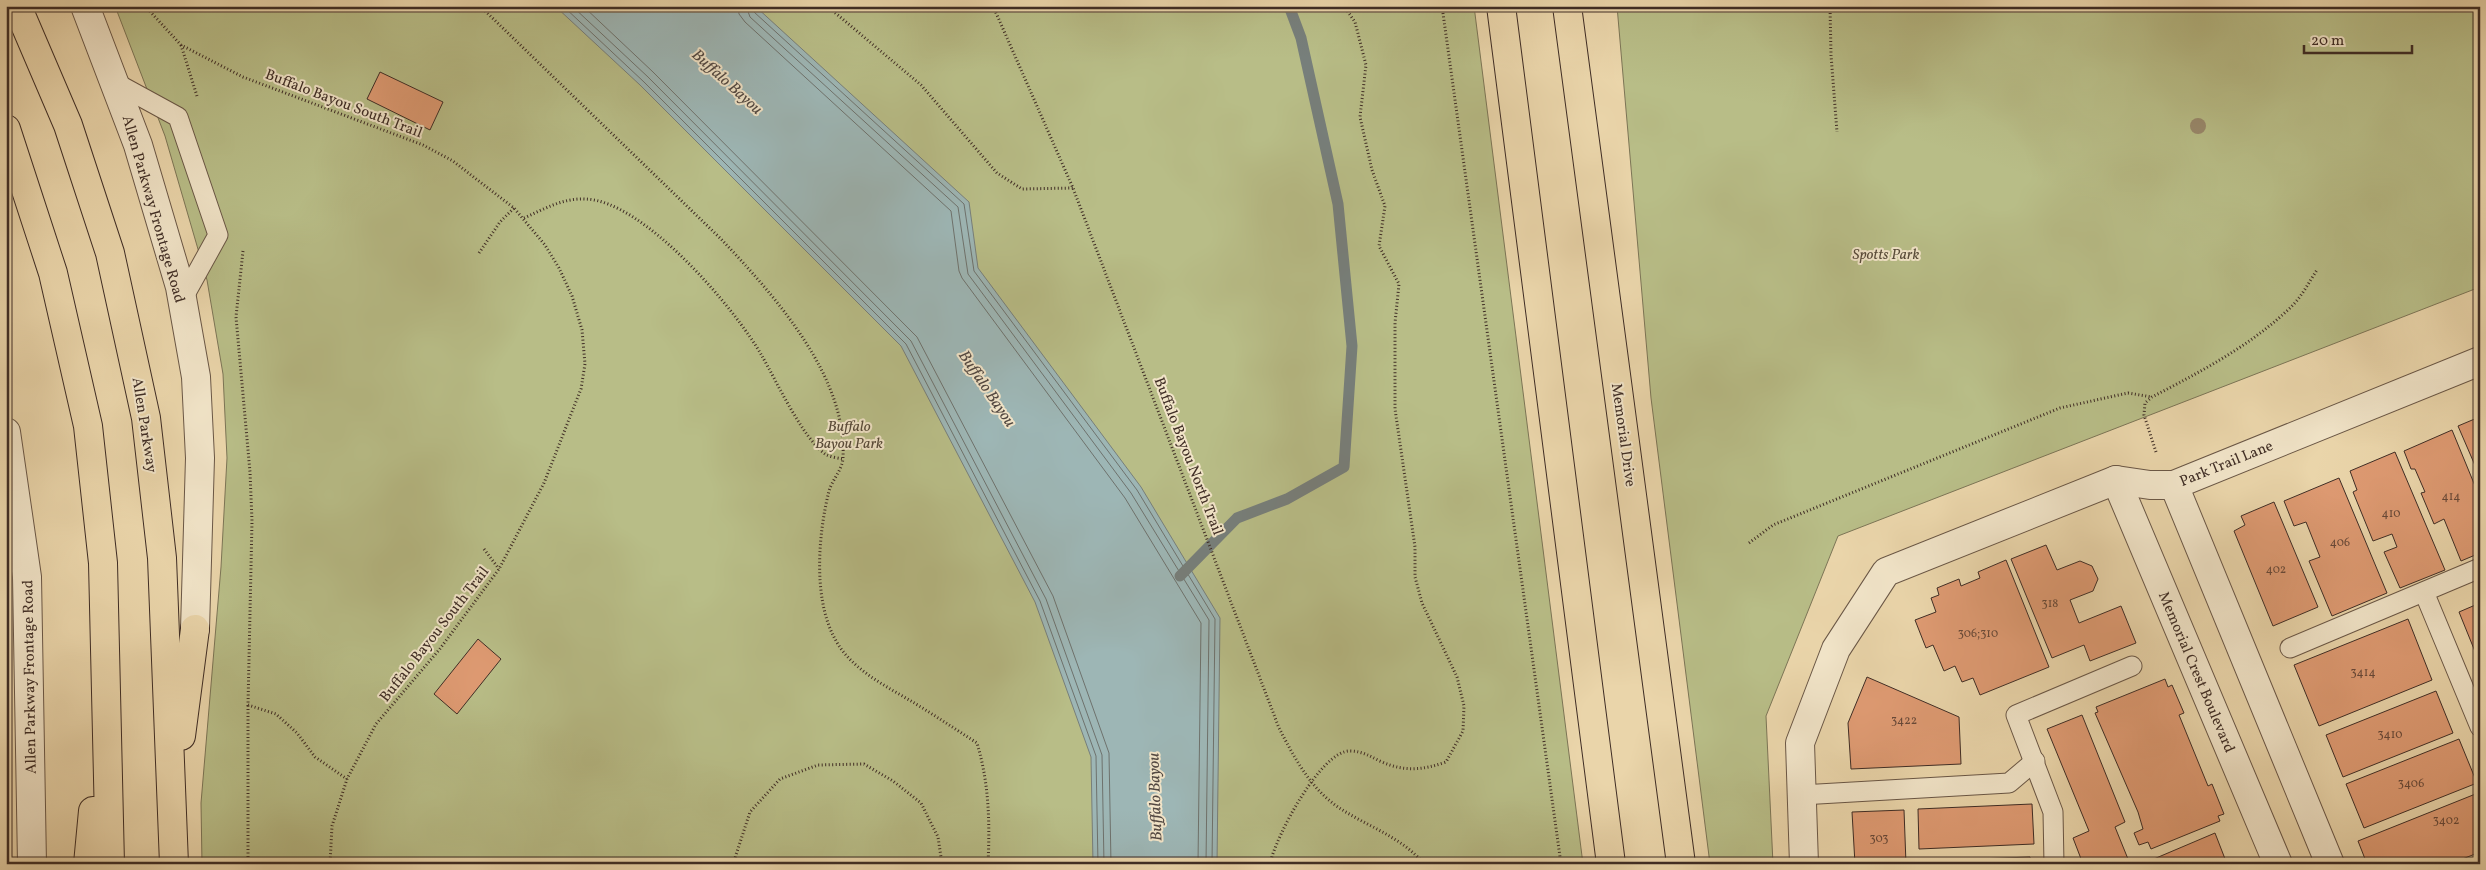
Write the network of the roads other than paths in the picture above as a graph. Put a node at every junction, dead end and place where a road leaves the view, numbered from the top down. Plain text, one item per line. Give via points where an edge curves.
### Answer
1 (16, 6) edge
2 (85, 6) edge
3 (1502, 6) edge
4 (1567, 6) edge
5 (114, 82) junction
6 (6, 129) edge
7 (182, 300) junction
8 (2480, 361) edge
9 (7, 436) edge
10 (2116, 480) junction
11 (2162, 485) junction
12 (2480, 568) edge
13 (2424, 592) junction
14 (195, 629) joint
15 (2290, 648) dead end
16 (2132, 666) dead end
17 (104, 680) junction
18 (2480, 727) edge
19 (2035, 761) junction
20 (1801, 795) junction
21 (173, 802) junction
22 (32, 864) edge
23 (88, 864) edge
24 (110, 864) edge
25 (174, 864) edge
26 (1611, 864) edge
27 (1681, 864) edge
28 (1804, 864) edge
29 (2054, 864) edge
30 (2278, 864) edge
31 (2330, 864) edge

1 - 21 main road, Allen Parkway via 68,125 110,253 146,418 162,558
2 - 5 street, Allen Parkway Frontage Road
3 - 26 main road
4 - 27 main road, Memorial Drive
5 - 7 street, Allen Parkway Frontage Road via 138,145
5 - 7 lane via 178,117 218,235
6 - 17 main road via 53,274 88,426 103,563
7 - 14 street, Allen Parkway Frontage Road via 196,377 200,458
8 - 11 street, Park Trail Lane
9 - 22 street, Allen Parkway Frontage Road via 27,577
10 - 11 street
10 - 20 street via 1886,572 1836,649 1799,747
10 - 30 street, Memorial Crest Boulevard
11 - 31 street
12 - 13 lane
13 - 15 lane
13 - 18 lane
14 - 21 main road
16 - 19 lane via 2016,714
17 - 23 main road
17 - 24 main road
19 - 20 lane via 2009,783
19 - 29 lane via 2053,812
20 - 28 street
21 - 25 main road, Allen Parkway

